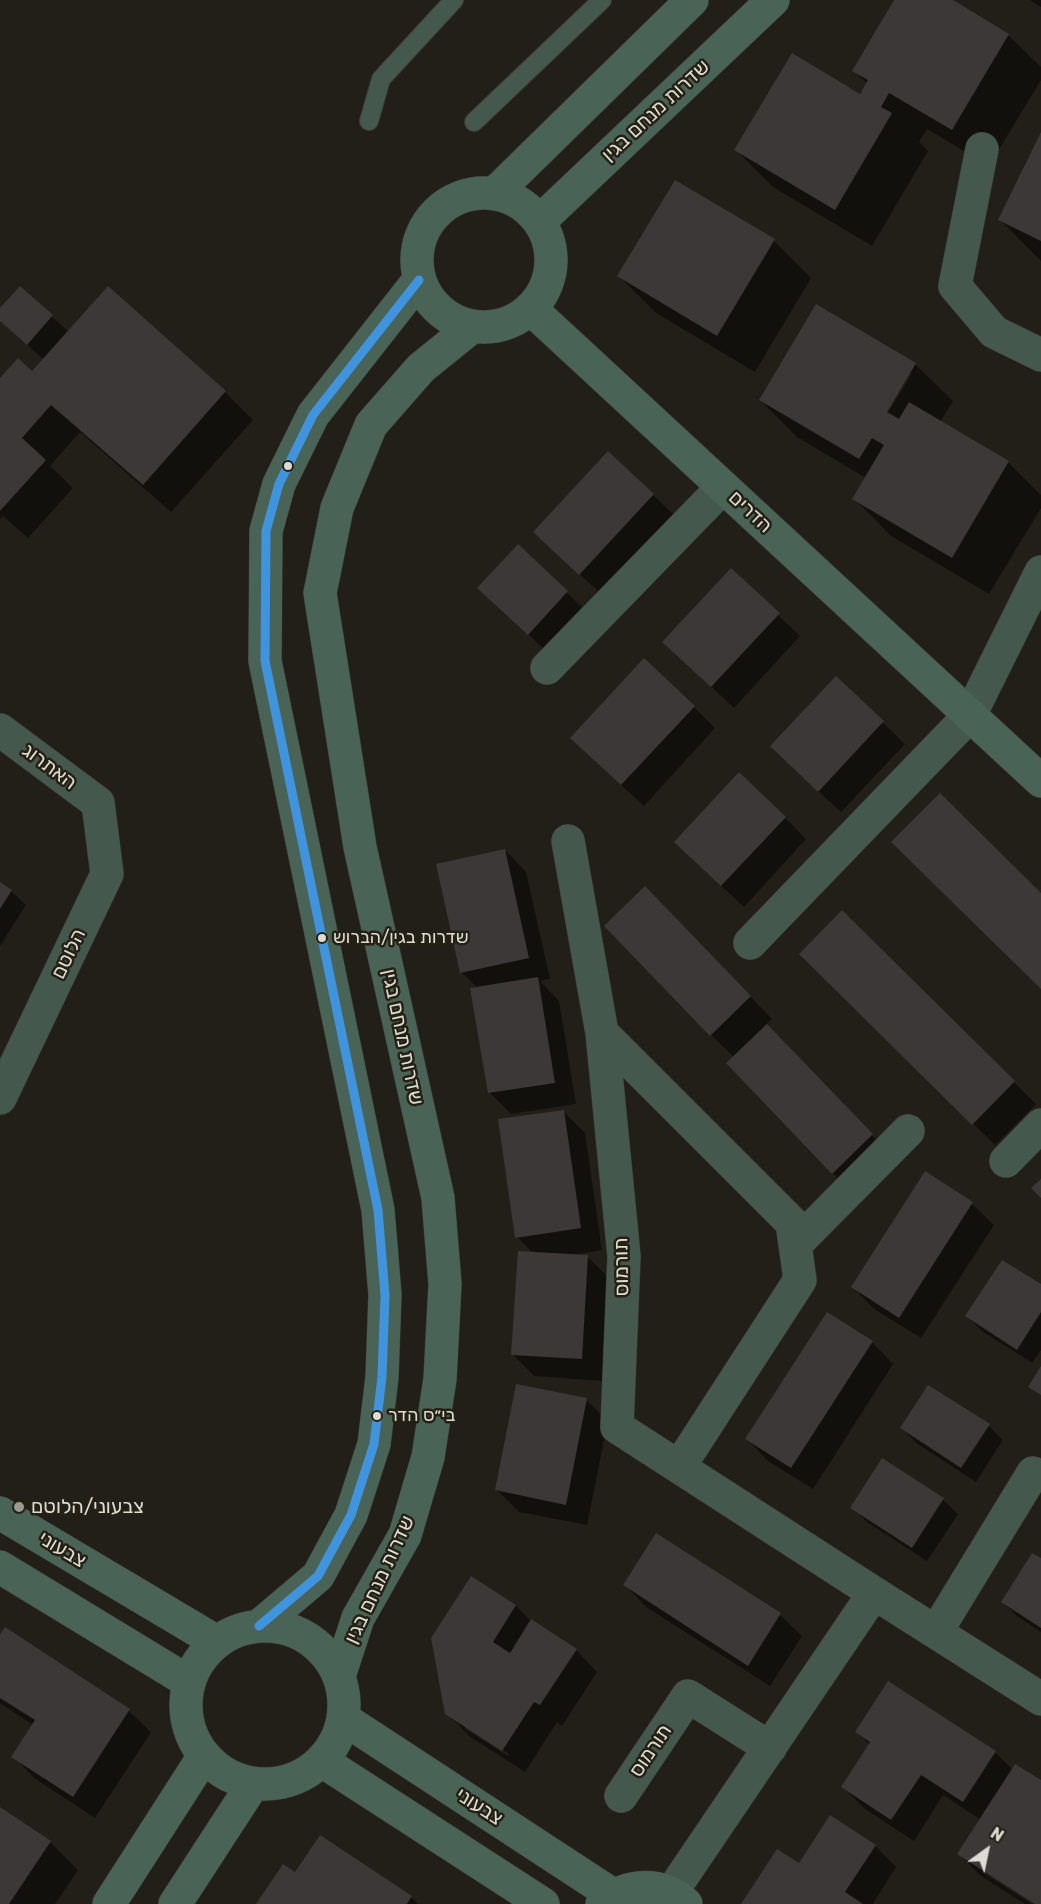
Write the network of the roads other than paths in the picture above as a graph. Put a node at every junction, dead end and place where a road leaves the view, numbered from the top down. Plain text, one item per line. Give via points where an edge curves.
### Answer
1 (454, 0) edge
2 (602, 0) edge
3 (692, 0) edge
4 (773, 0) edge
5 (369, 122) dead end
6 (474, 122) dead end
7 (982, 148) dead end
8 (495, 193) junction
9 (540, 221) junction
10 (419, 280) junction
11 (531, 309) junction
12 (473, 326) junction
13 (1041, 355) edge
14 (723, 487) junction
15 (1041, 572) edge
16 (547, 668) dead end
17 (970, 715) junction
18 (0, 730) edge
19 (1041, 780) edge
20 (98, 803) joint
21 (568, 841) dead end
22 (750, 943) dead end
23 (602, 1033) junction
24 (0, 1098) edge
25 (1041, 1125) edge
26 (908, 1131) dead end
27 (1006, 1161) dead end
28 (795, 1245) junction
29 (679, 1467) junction
30 (1033, 1473) dead end
31 (0, 1513) edge
32 (0, 1567) edge
33 (874, 1593) junction
34 (259, 1626) junction
35 (936, 1632) junction
36 (217, 1642) junction
37 (339, 1676) junction
38 (189, 1682) junction
39 (1041, 1699) edge
40 (344, 1719) junction
41 (770, 1748) junction
42 (204, 1756) junction
43 (322, 1761) junction
44 (253, 1784) junction
45 (621, 1796) dead end
46 (678, 1898) edge
47 (608, 1899) edge
48 (109, 1904) edge
49 (175, 1904) edge
50 (543, 1904) edge

1 - 5 lane via 381,79
2 - 6 lane
3 - 8 street
4 - 9 street, שדרות מנחם בגין
7 - 13 street via 954,286 994,332
8 - 9 street via 523,205
8 - 10 street via 471,194 438,210 424,228 418,246
9 - 11 street via 550,244 551,268 544,290
10 - 12 street via 430,301 447,316
10 - 34 street via 313,415 279,484 266,531 265,662 378,1210 385,1295 382,1377 374,1444 351,1515 318,1576
11 - 12 street via 496,326
11 - 14 street, הדרים
12 - 37 street, שדרות מנחם בגין via 421,368 371,425 338,508 320,593 360,847 438,1198 445,1284 440,1379 428,1457 405,1535 358,1618
14 - 16 street
14 - 17 street, הדרים
15 - 17 street
17 - 19 street, הדרים
17 - 22 street
18 - 20 street, האתרוג
20 - 24 street, הלוטם via 107,874
21 - 23 street, תורמוס
23 - 28 street via 792,1223
23 - 29 street, תורמוס via 624,1256 617,1427
25 - 27 street
26 - 28 street
28 - 29 street via 800,1280
29 - 33 street, תורמוס
30 - 35 street
31 - 36 street, צבעוני
32 - 38 street
33 - 35 street, תורמוס
33 - 41 street
34 - 36 street
34 - 37 street via 284,1628 307,1638 326,1654
35 - 39 street, תורמוס
36 - 38 street via 204,1653
37 - 40 street
38 - 42 street via 185,1708 191,1733
40 - 43 street via 336,1742
40 - 47 street, צבעוני
41 - 45 street, תורמוס via 688,1696
41 - 46 street
42 - 44 street via 226,1774
42 - 48 street
43 - 44 street via 302,1776 278,1784
43 - 50 street
44 - 49 street
46 - 47 street via 652,1887 632,1888

